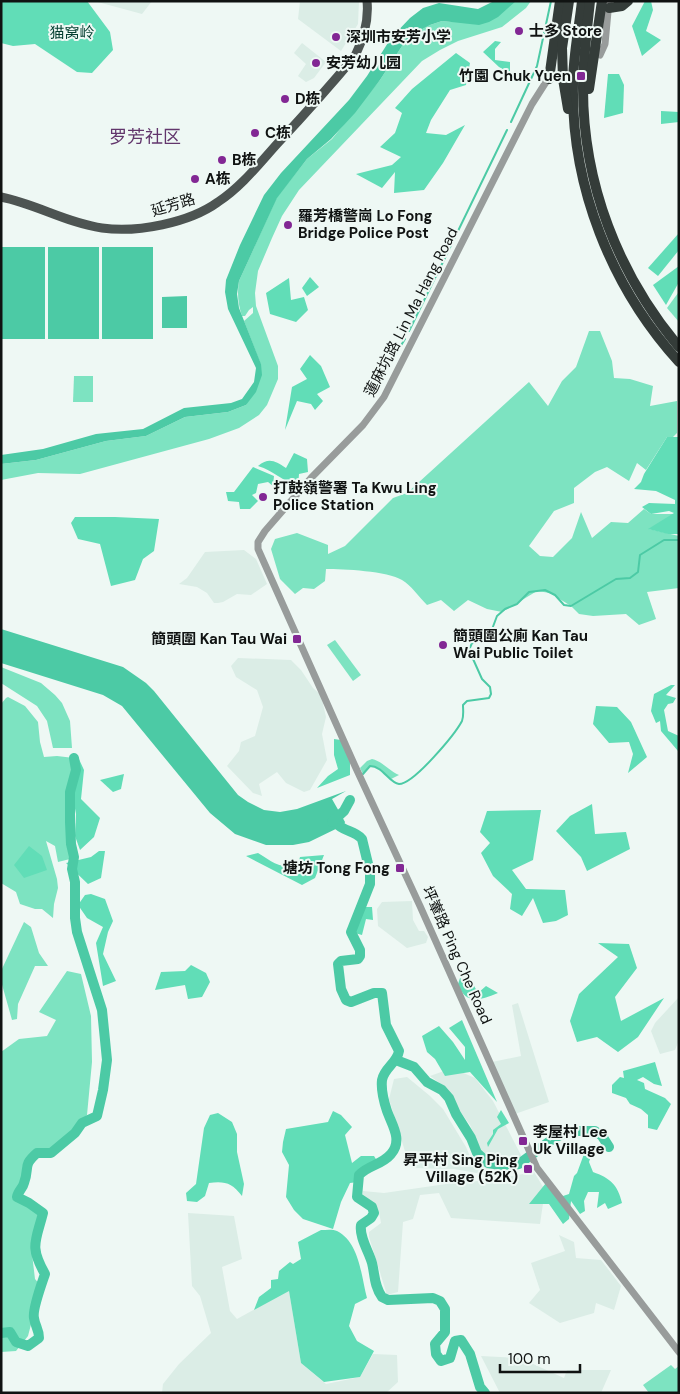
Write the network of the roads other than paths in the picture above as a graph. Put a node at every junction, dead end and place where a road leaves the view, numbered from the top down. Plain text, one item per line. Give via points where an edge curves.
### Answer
1 (367, 1) edge
2 (560, 1) edge
3 (569, 1) edge
4 (582, 1) edge
5 (590, 1) edge
6 (628, 1) edge
7 (607, 4) edge
8 (600, 55) dead end
9 (553, 77) joint
10 (584, 120) junction
11 (577, 145) junction
12 (1, 197) edge
13 (679, 347) edge
14 (679, 362) edge
15 (258, 542) joint
16 (679, 1352) edge

1 - 12 main road, 延芳路 via 366,26 356,56 242,183 208,209 156,226 105,228 76,222
2 - 9 highway
3 - 11 highway via 562,48 563,79
4 - 11 highway via 573,82
5 - 10 highway via 584,68
6 - 7 highway via 622,6
7 - 8 street via 605,44
7 - 10 highway
9 - 15 street, 蓮麻坑路 Lin Ma Hang Road via 542,87 532,104 384,397 363,425 311,478
10 - 13 highway via 593,178 610,232 643,298
11 - 14 highway via 590,207 609,256 641,314
15 - 16 street, 坪輋路 Ping Che Road via 260,555 536,1166

